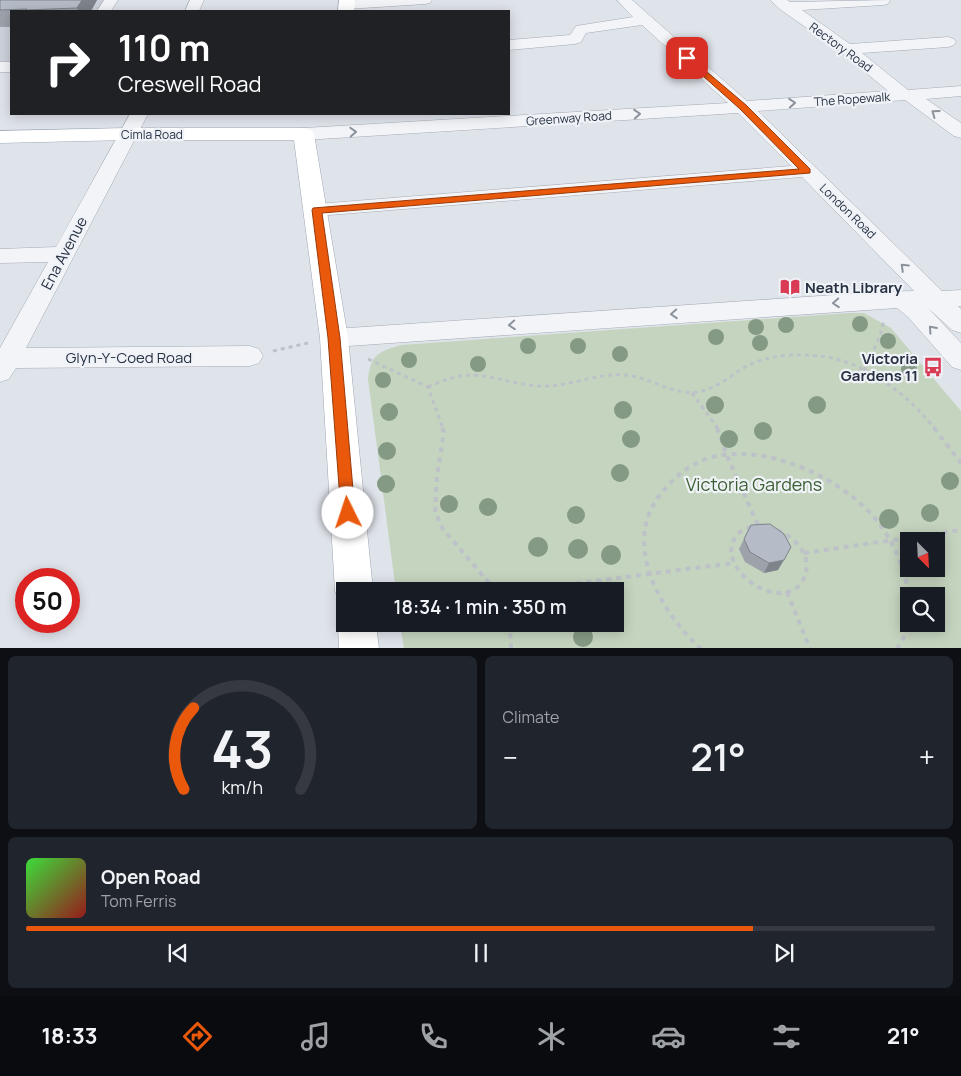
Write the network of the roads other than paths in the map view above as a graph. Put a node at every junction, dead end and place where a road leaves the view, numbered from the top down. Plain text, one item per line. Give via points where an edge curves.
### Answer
1 (425, 0) edge
2 (624, 0) edge
3 (883, 1) edge
4 (781, 4) edge
5 (347, 5) edge
6 (645, 20) junction
7 (564, 23) dead end
8 (581, 29) junction
9 (948, 42) dead end
10 (510, 45) edge
11 (847, 49) junction
12 (961, 91) edge
13 (907, 95) junction
14 (743, 107) junction
15 (138, 115) edge
16 (309, 124) edge
17 (961, 132) edge
18 (127, 134) junction
19 (0, 137) edge
20 (807, 171) junction
21 (317, 210) junction
22 (63, 254) junction
23 (0, 256) edge
24 (890, 299) junction
25 (950, 300) edge
26 (961, 324) edge
27 (334, 338) junction
28 (250, 356) road end
29 (961, 360) edge
30 (4, 365) edge
31 (353, 582) edge
32 (357, 632) edge
33 (358, 648) edge

1 - 5 street
2 - 6 street, London Road
3 - 4 street
4 - 11 street, Rectory Road
6 - 8 street
6 - 14 street, London Road
7 - 8 street
8 - 10 street via 575,39
9 - 11 street
11 - 13 street, Rectory Road
12 - 13 street, The Ropewalk
14 -> 13 street, The Ropewalk
17 -> 13 street, Rectory Road
16 -> 14 street, Greenway Road
14 - 20 street, London Road
15 - 18 street, Ena Avenue
16 - 18 main road, Cimla Road
16 - 21 main road
18 - 19 main road, Cimla Road
18 - 22 street, Ena Avenue
20 - 21 street
25 -> 20 street, London Road
21 - 27 main road
22 - 23 street
22 - 30 street, Ena Avenue
24 - 25 street
24 -> 27 street
29 -> 24 street via 917,310
25 - 26 street, London Road
27 - 31 main road
28 - 30 street, Glyn-Y-Coed Road
32 - 33 main road

